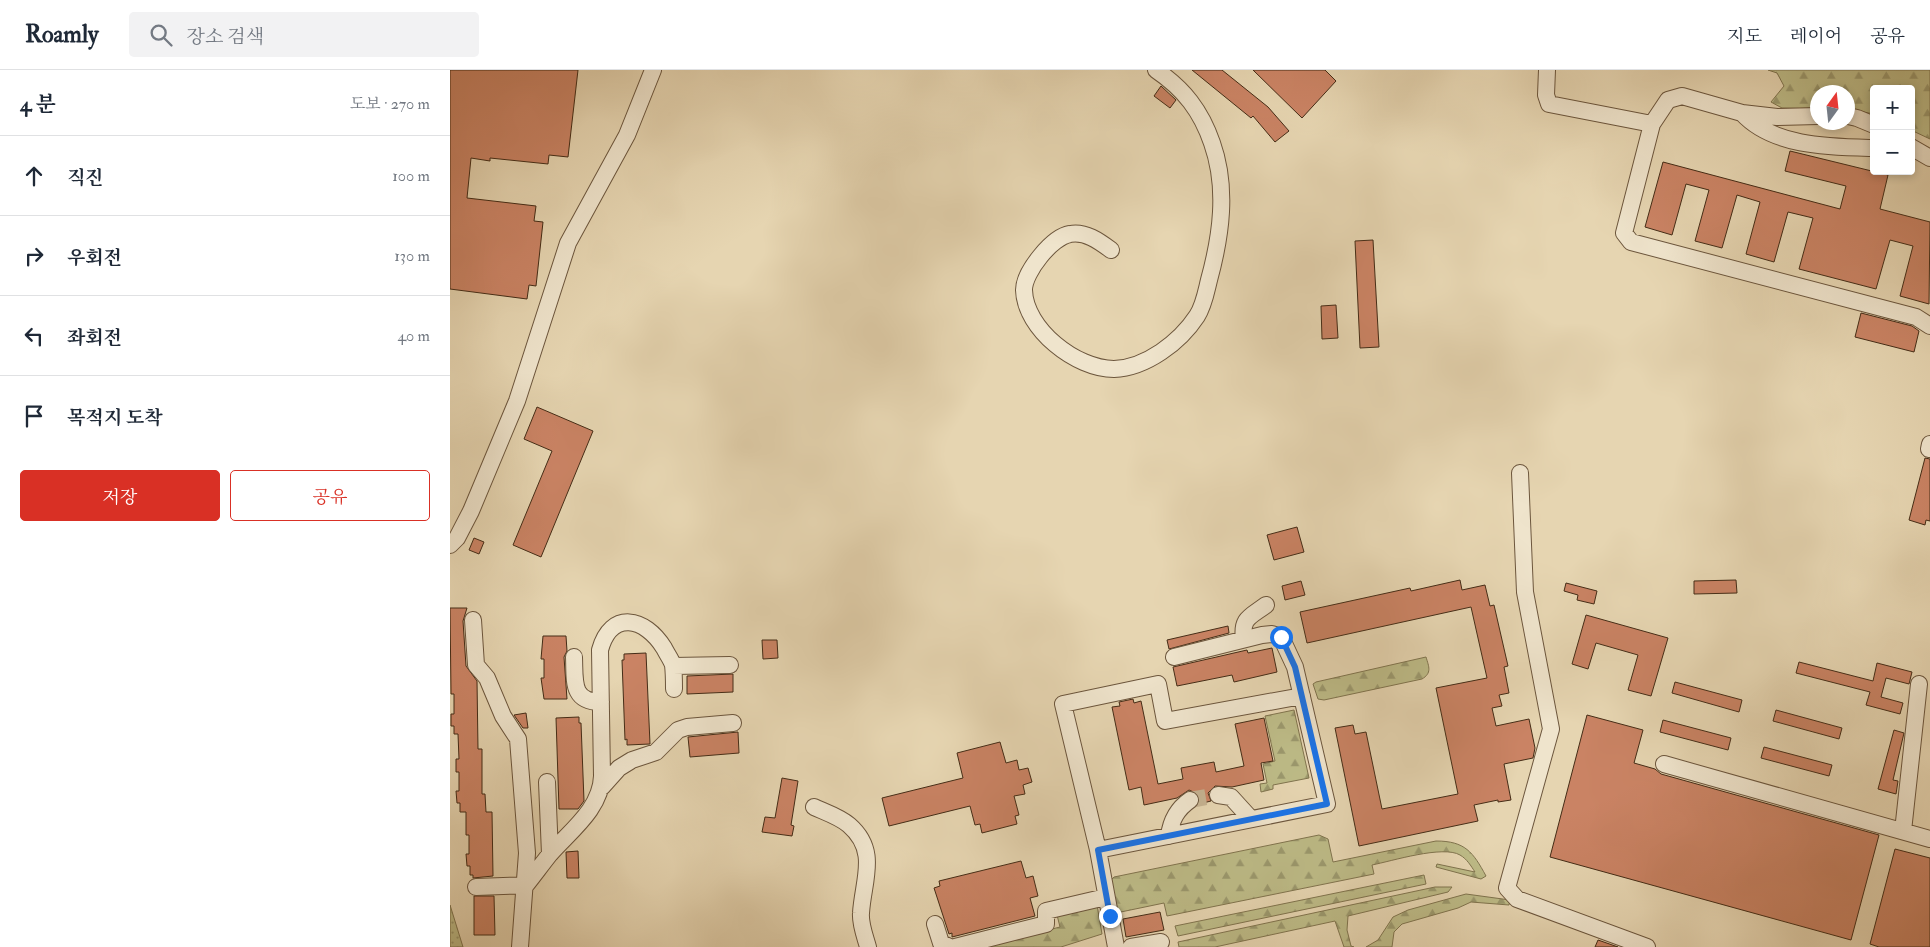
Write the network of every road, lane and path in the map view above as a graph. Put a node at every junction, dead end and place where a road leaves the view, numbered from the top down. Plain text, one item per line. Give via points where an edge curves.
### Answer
1 (654, 70) edge
2 (1156, 70) edge
3 (1547, 70) edge
4 (1742, 113) junction
5 (1810, 116) edge
6 (1855, 118) edge
7 (1652, 124) junction
8 (1870, 124) edge
9 (1870, 148) edge
10 (1915, 149) edge
11 (1930, 158) edge
12 (1111, 250) dead end
13 (1930, 326) edge
14 (1520, 472) dead end
15 (450, 545) edge
16 (1266, 605) dead end
17 (473, 620) dead end
18 (1244, 640) junction
19 (574, 657) dead end
20 (1174, 657) dead end
21 (730, 665) dead end
22 (673, 666) junction
23 (1919, 684) dead end
24 (674, 689) dead end
25 (1302, 696) junction
26 (601, 702) junction
27 (733, 723) dead end
28 (1664, 764) dead end
29 (547, 782) dead end
30 (602, 787) junction
31 (1218, 795) tunnel mouth
32 (1190, 800) tunnel mouth
33 (814, 807) dead end
34 (1251, 819) junction
35 (1903, 831) junction
36 (1169, 836) junction
37 (1930, 839) edge
38 (1098, 850) junction
39 (550, 854) junction
40 (526, 885) junction
41 (476, 887) dead end
42 (1106, 897) junction
43 (935, 924) dead end
44 (1161, 942) dead end
45 (520, 947) edge
46 (868, 947) edge
47 (950, 947) edge
48 (955, 947) edge
49 (1116, 947) edge
50 (1131, 947) edge
51 (1647, 947) edge

1 - 15 street via 627,135 568,243 517,401 471,511
2 - 12 street via 1186,94 1205,124 1218,165 1222,195 1220,228 1198,315 1167,348 1140,363 1113,369 1075,357 1051,341 1029,310 1024,291 1032,267 1064,236 1090,237
3 - 7 street via 1549,104
4 - 5 street
4 - 7 street via 1682,96 1668,100
4 - 9 street via 1754,126 1779,137 1830,146
6 - 8 street
7 - 13 street via 1624,233 1631,242 1916,317
10 - 11 street
14 - 51 street via 1525,592 1550,729 1507,888 1517,900
16 - 18 street via 1246,620 1242,627
17 - 40 street via 476,665 518,739 527,853
18 - 20 street
18 - 25 street via 1272,634 1281,637 1295,667
19 - 26 street via 576,691 591,702
21 - 22 street
22 - 24 street
22 - 26 street via 660,641 650,630 637,623 621,623 610,629 600,650
23 - 35 street
25 - 34 street via 1327,804
25 - 38 street via 1165,721 1158,684 1063,704
26 - 30 street
27 - 30 street via 678,730 656,752 620,768
28 - 35 street
29 - 39 street
30 - 39 street via 578,824
31 - 34 street via 1231,797
32 - 36 street via 1173,818
33 - 46 street via 848,824 861,838 868,872 861,912
34 - 36 street
35 - 37 street
36 - 38 street
38 - 42 street
39 - 40 street
40 - 41 street
40 - 45 street
42 - 48 street via 1046,911 1046,924
42 - 49 street
43 - 47 street via 941,943
44 - 50 street

